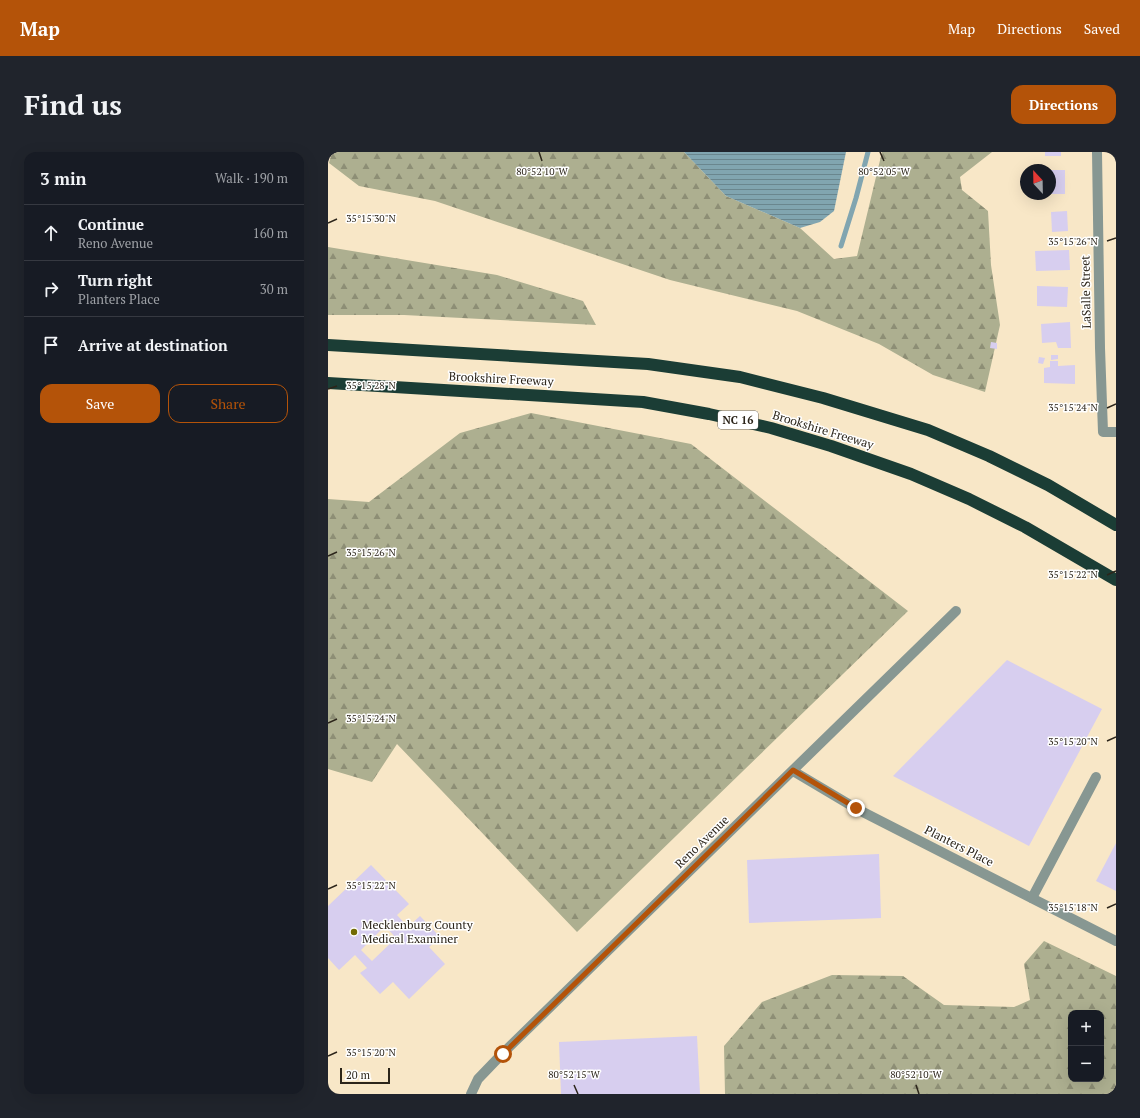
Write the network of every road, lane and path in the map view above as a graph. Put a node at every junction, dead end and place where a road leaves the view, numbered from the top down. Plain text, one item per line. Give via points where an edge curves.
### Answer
1 (1097, 152) edge
2 (328, 346) edge
3 (328, 383) edge
4 (1116, 432) edge
5 (1116, 525) edge
6 (1116, 580) edge
7 (956, 611) dead end
8 (793, 770) junction
9 (1096, 777) dead end
10 (1032, 898) junction
11 (1116, 941) edge
12 (471, 1094) edge

1 - 4 street, LaSalle Street via 1103,432
2 - 5 highway, Brookshire Freeway via 648,364 740,377 823,398 928,430 1048,485
3 - 6 highway, Brookshire Freeway / NC 16 via 643,402 771,428 889,466 969,499 1025,527
7 - 8 street, Reno Avenue
8 - 10 street, Planters Place via 856,808
8 - 12 street, Reno Avenue via 478,1079
9 - 10 street
10 - 11 street, Planters Place

